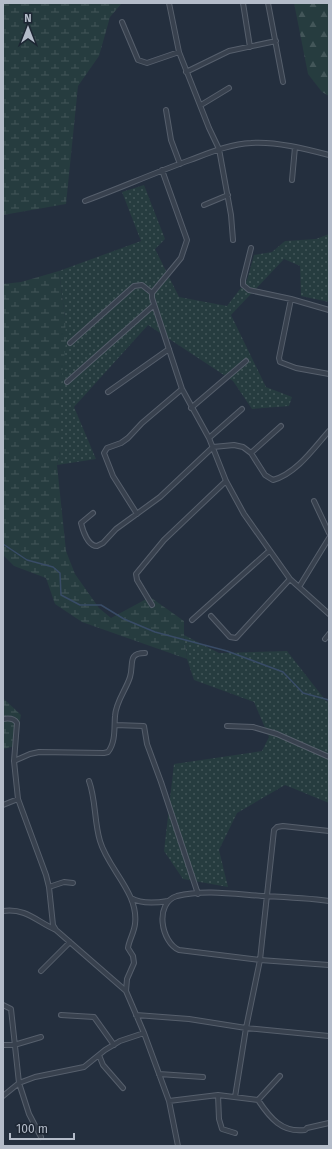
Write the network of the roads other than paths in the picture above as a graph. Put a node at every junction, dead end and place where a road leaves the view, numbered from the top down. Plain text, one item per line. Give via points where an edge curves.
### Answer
1 (169, 3) edge
2 (243, 3) edge
3 (268, 3) edge
4 (122, 22) dead end
5 (276, 41) junction
6 (250, 46) junction
7 (179, 52) junction
8 (186, 72) junction
9 (283, 82) dead end
10 (229, 88) dead end
11 (201, 105) junction
12 (166, 110) dead end
13 (295, 147) junction
14 (219, 149) junction
15 (329, 155) edge
16 (180, 164) junction
17 (162, 170) junction
18 (292, 180) dead end
19 (228, 195) junction
20 (84, 201) dead end
21 (204, 205) dead end
22 (233, 240) dead end
23 (251, 248) dead end
24 (152, 293) junction
25 (291, 299) junction
26 (154, 305) junction
27 (329, 310) edge
28 (70, 343) dead end
29 (169, 349) junction
30 (246, 361) dead end
31 (329, 374) edge
32 (67, 382) dead end
33 (182, 389) junction
34 (108, 392) dead end
35 (192, 408) junction
36 (242, 409) dead end
37 (281, 426) dead end
38 (329, 431) edge
39 (209, 438) junction
40 (213, 447) junction
41 (251, 453) junction
42 (226, 482) junction
43 (314, 501) dead end
44 (93, 513) dead end
45 (137, 514) junction
46 (329, 534) edge
47 (329, 538) edge
48 (269, 551) junction
49 (290, 579) junction
50 (299, 587) junction
51 (152, 605) dead end
52 (329, 614) edge
53 (211, 616) dead end
54 (192, 620) dead end
55 (329, 634) edge
56 (324, 639) dead end
57 (145, 652) dead end
58 (3, 719) edge
59 (115, 725) junction
60 (227, 726) dead end
61 (329, 757) edge
62 (14, 760) junction
63 (89, 781) dead end
64 (18, 799) junction
65 (3, 805) edge
66 (329, 831) edge
67 (73, 883) dead end
68 (49, 887) junction
69 (198, 894) junction
70 (267, 896) junction
71 (130, 898) junction
72 (168, 901) junction
73 (329, 901) edge
74 (3, 911) edge
75 (56, 930) junction
76 (70, 942) junction
77 (260, 960) junction
78 (329, 965) edge
79 (41, 971) dead end
80 (126, 991) junction
81 (3, 1005) edge
82 (61, 1015) dead end
83 (136, 1015) junction
84 (246, 1028) junction
85 (144, 1033) junction
86 (329, 1036) edge
87 (41, 1037) dead end
88 (3, 1045) edge
89 (14, 1045) junction
90 (114, 1045) junction
91 (99, 1056) junction
92 (159, 1074) junction
93 (280, 1076) dead end
94 (203, 1077) dead end
95 (18, 1083) junction
96 (123, 1088) dead end
97 (3, 1096) edge
98 (218, 1096) junction
99 (235, 1097) junction
100 (258, 1100) junction
101 (169, 1101) junction
102 (329, 1123) edge
103 (235, 1133) dead end
104 (41, 1137) dead end
105 (178, 1146) edge

1 - 7 street
2 - 6 street
3 - 5 street
4 - 7 street via 141,62 147,63
5 - 6 street
5 - 9 street
6 - 8 street via 229,51
7 - 8 street
8 - 11 street
10 - 11 street
11 - 14 street
12 - 16 street via 171,140
13 - 14 street via 253,143
13 - 15 street
13 - 18 street
14 - 16 street
14 - 19 street
16 - 17 street
17 - 20 street
17 - 24 street via 187,240 181,258
19 - 21 street
19 - 22 street
23 - 25 street via 243,280 246,287 249,290
24 - 26 street
24 - 28 street via 142,285 134,286
25 - 27 street
25 - 31 street via 280,362 296,368
26 - 29 street
26 - 32 street
29 - 33 street
29 - 34 street
30 - 35 street
33 - 35 street
33 - 45 street via 128,438 107,448 104,453 113,476
35 - 39 street
36 - 39 street
37 - 41 street
38 - 41 street via 298,465 273,480 265,475
39 - 40 street
40 - 41 street via 234,445 243,447
40 - 42 street
40 - 45 street via 160,497
42 - 48 street
42 - 51 street via 164,540 136,574
43 - 46 street
44 - 45 street via 81,523 83,532 94,546 103,543 116,529
47 - 50 street
48 - 49 street
48 - 54 street
49 - 50 street
49 - 53 street via 236,638 230,637
50 - 52 street
55 - 56 street
57 - 59 street via 134,655 130,677 115,714
58 - 62 street via 10,718 18,723
59 - 62 street via 110,750 104,754 39,752
59 - 69 street via 144,726 147,744
60 - 61 street via 253,727 277,734
62 - 64 street
63 - 71 street via 100,842
64 - 65 street
64 - 68 street
66 - 70 street via 277,827 274,830
67 - 68 street via 64,882
68 - 75 street via 51,915
69 - 70 street
69 - 72 street via 176,897
70 - 73 street
70 - 77 street
71 - 72 street via 145,902
71 - 80 street via 135,924 128,948 134,963 127,979
72 - 77 street via 162,913 164,927 173,948
74 - 75 street via 25,912
75 - 76 street
76 - 79 street
76 - 80 street
77 - 78 street
77 - 84 street
80 - 83 street
81 - 89 street via 11,1009
82 - 90 street via 94,1017
83 - 84 street via 189,1019
83 - 85 street
84 - 86 street
84 - 99 street
85 - 90 street
85 - 92 street
87 - 89 street
88 - 89 street
89 - 95 street
90 - 91 street
91 - 95 street via 84,1067
91 - 96 street via 103,1065
92 - 94 street
92 - 101 street
93 - 100 street
95 - 97 street
95 - 104 street via 29,1114
98 - 99 street
98 - 101 street
98 - 103 street via 222,1129
99 - 100 street
100 - 102 street via 267,1114 287,1130 306,1130
101 - 105 street

